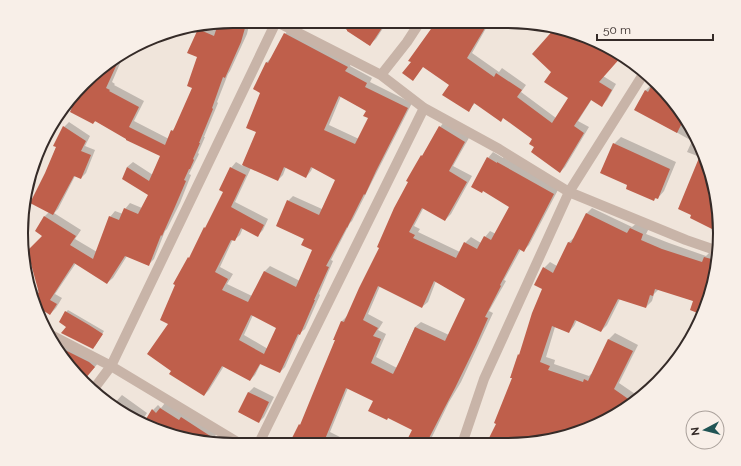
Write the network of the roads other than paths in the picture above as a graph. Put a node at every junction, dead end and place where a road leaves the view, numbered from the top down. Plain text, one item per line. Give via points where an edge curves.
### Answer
1 (273, 28) edge
2 (288, 28) edge
3 (416, 28) edge
4 (381, 75) junction
5 (641, 77) edge
6 (424, 108) junction
7 (569, 192) junction
8 (713, 249) edge
9 (56, 338) edge
10 (111, 366) junction
11 (97, 386) edge
12 (231, 438) edge
13 (261, 438) edge
14 (464, 438) edge

1 - 10 street
2 - 4 street
3 - 4 street
4 - 6 street
5 - 7 street
6 - 7 street via 499,149
6 - 13 street
7 - 8 street
7 - 14 street via 484,379
9 - 10 street
10 - 11 street
10 - 12 street

